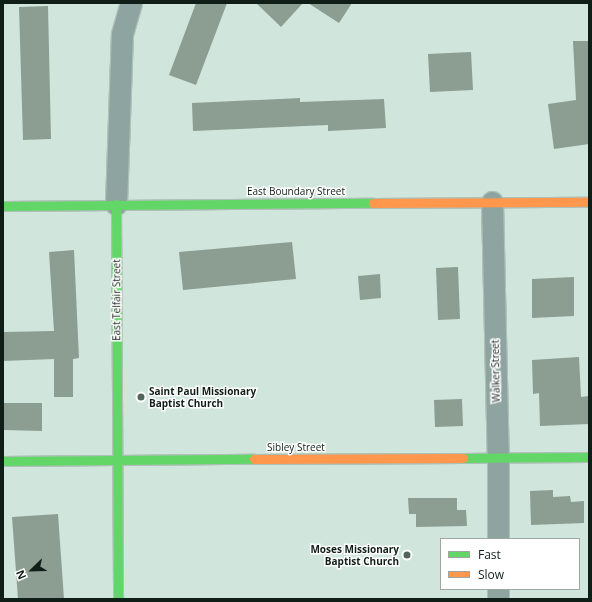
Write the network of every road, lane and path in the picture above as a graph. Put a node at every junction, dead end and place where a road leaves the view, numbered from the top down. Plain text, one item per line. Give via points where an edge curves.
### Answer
1 (131, 3) edge
2 (492, 202) junction
3 (589, 202) edge
4 (116, 204) junction
5 (3, 206) edge
6 (589, 457) edge
7 (498, 458) junction
8 (118, 460) junction
9 (3, 461) edge
10 (498, 538) edge
11 (118, 599) edge

1 - 4 street, East Telfair Street via 122,34
2 - 3 street, East Boundary Street
2 - 4 street, East Boundary Street
2 - 7 street, Walker Street
4 - 5 street, East Boundary Street
4 - 8 street, East Telfair Street
6 - 7 street, Sibley Street
7 - 8 street, Sibley Street
7 - 10 street, Walker Street
8 - 9 street, Sibley Street
8 - 11 street, East Telfair Street

